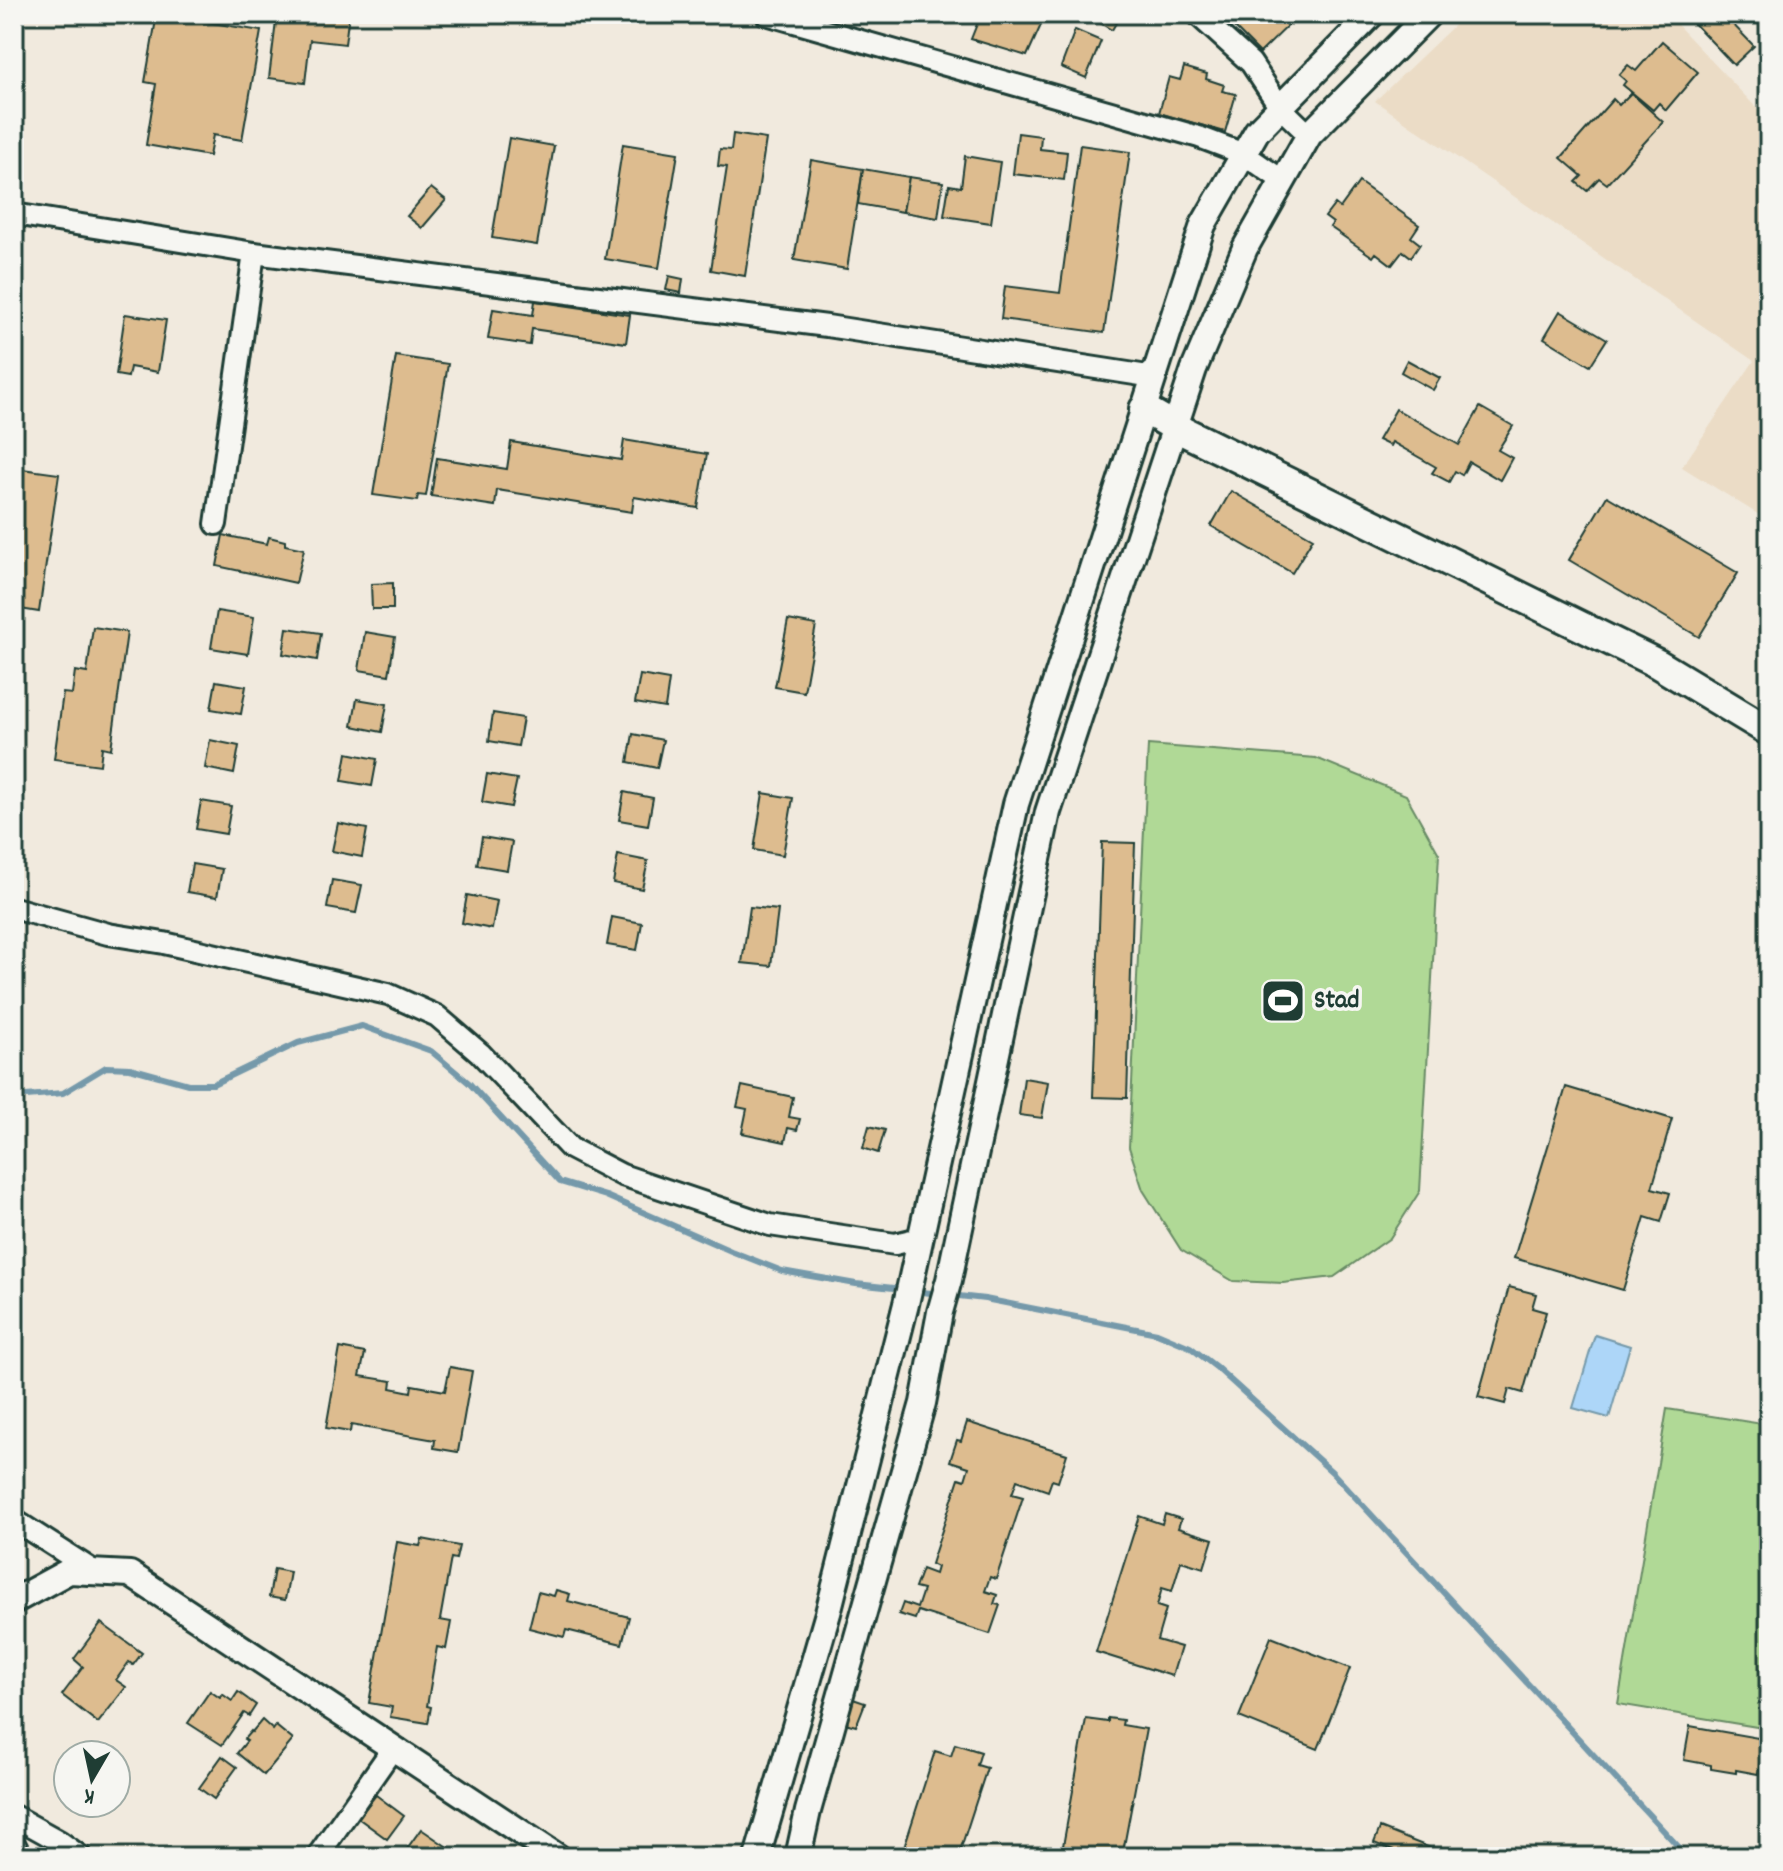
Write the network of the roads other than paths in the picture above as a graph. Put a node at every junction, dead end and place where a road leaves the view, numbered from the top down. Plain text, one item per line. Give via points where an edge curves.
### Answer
1 (766, 14) edge
2 (1197, 14) edge
3 (1372, 14) edge
4 (1429, 14) edge
5 (1280, 107) junction
6 (1309, 135) junction
7 (1244, 154) junction
8 (1283, 181) junction
9 (14, 214) edge
10 (254, 253) junction
11 (1154, 377) junction
12 (1144, 409) junction
13 (1175, 427) junction
14 (216, 524) dead end
15 (1769, 731) edge
16 (14, 908) edge
17 (920, 1238) junction
18 (14, 1520) edge
19 (95, 1572) junction
20 (14, 1601) edge
21 (393, 1748) junction
22 (14, 1816) edge
23 (14, 1843) edge
24 (21, 1857) edge
25 (81, 1857) edge
26 (317, 1857) edge
27 (558, 1857) edge
28 (757, 1857) edge
29 (798, 1857) edge

1 - 7 street
2 - 5 street via 1251,63
3 - 5 street
4 - 6 street
5 - 6 street
5 - 7 street
6 - 8 street
7 - 8 street
7 - 11 street via 1203,225
8 - 13 street via 1245,248
9 - 10 street
10 - 11 street via 827,326
10 - 14 street
11 - 12 street
12 - 13 main road
12 - 17 street via 1016,804
13 - 15 main road via 1658,664
13 - 29 street via 1048,812 923,1403
16 - 17 street via 108,934 388,994 437,1016 480,1053 570,1148 622,1175 770,1225 895,1244
17 - 28 street via 828,1613
18 - 19 street
19 - 20 street via 69,1571
19 - 21 street via 130,1574
21 - 26 street
21 - 27 street
22 - 25 street
23 - 24 street

